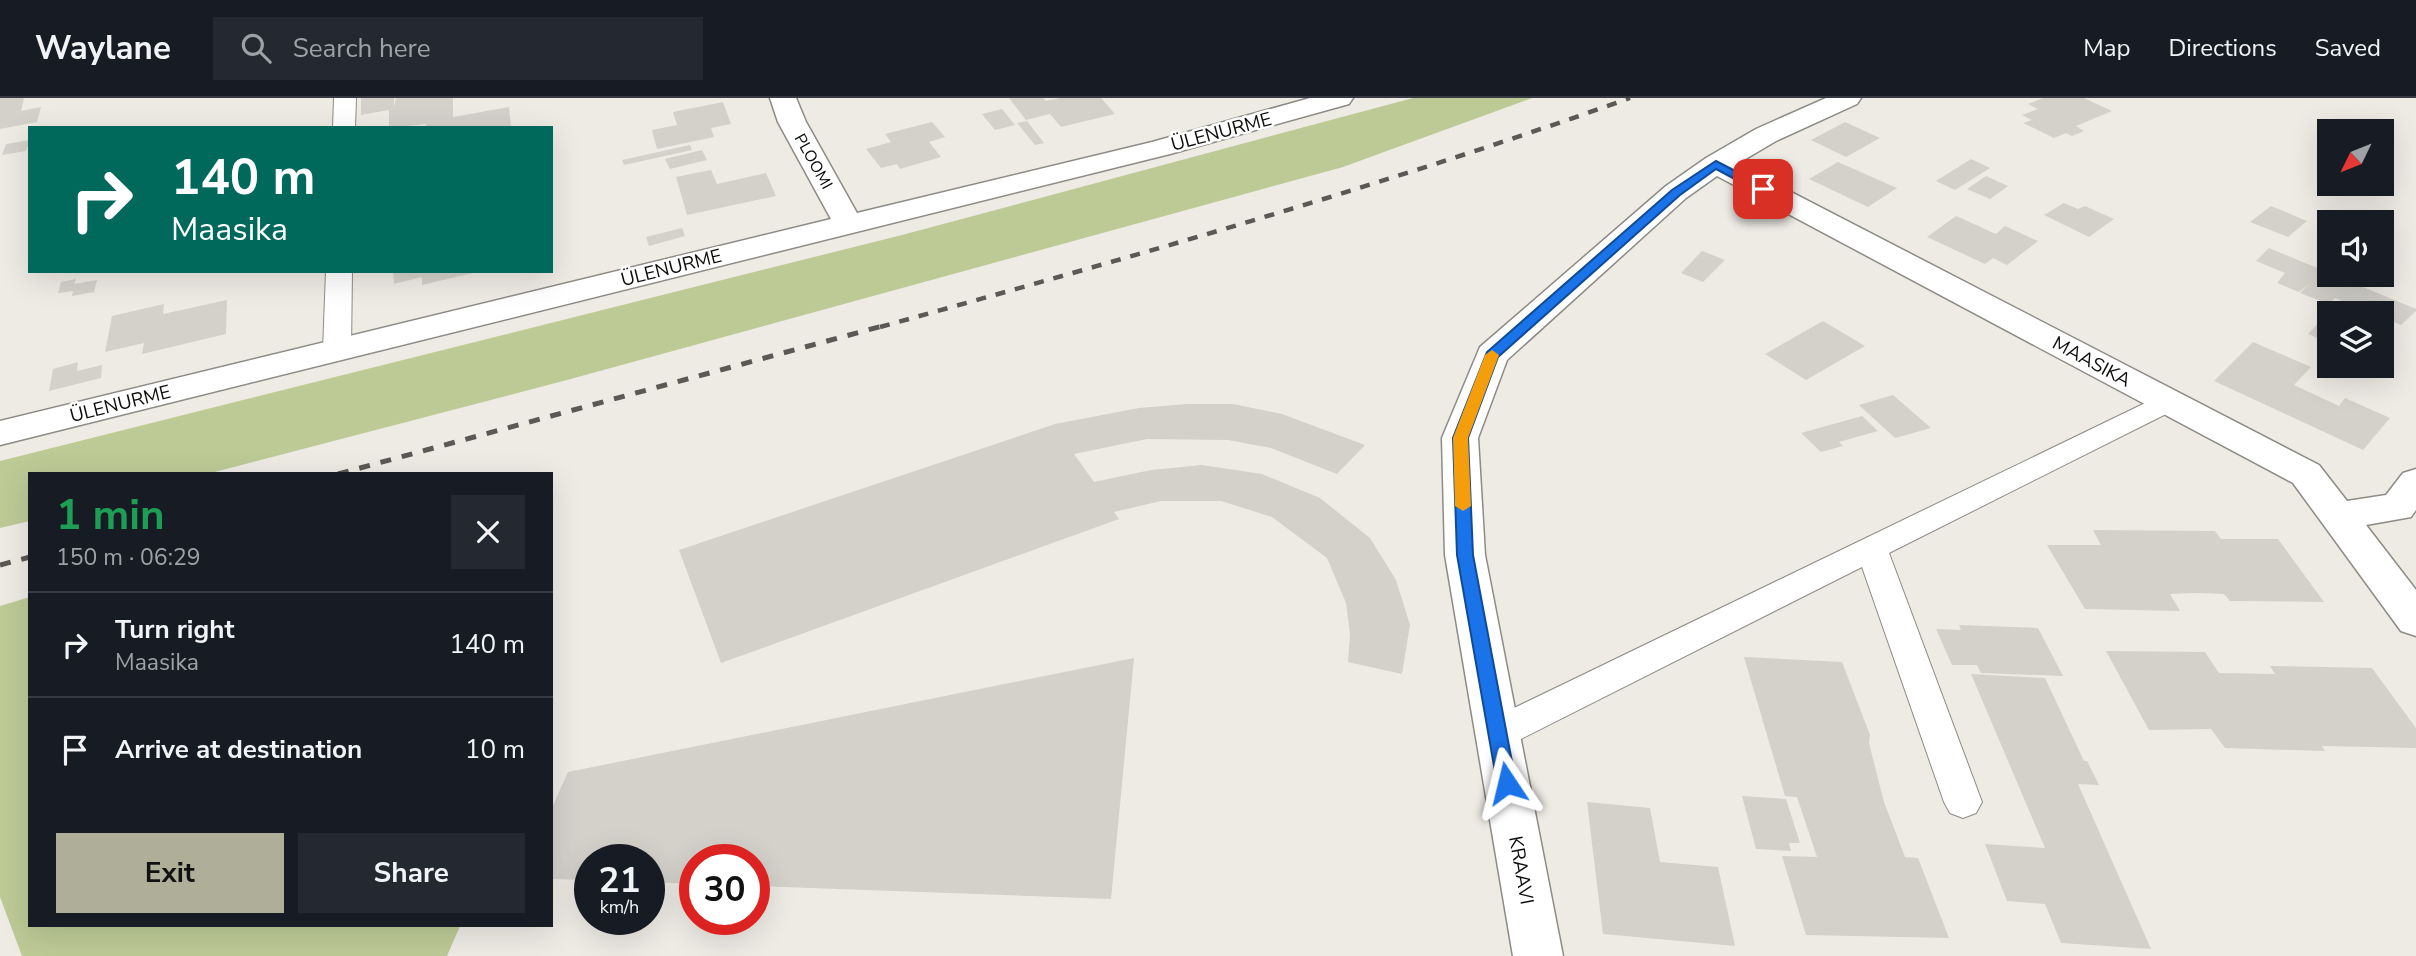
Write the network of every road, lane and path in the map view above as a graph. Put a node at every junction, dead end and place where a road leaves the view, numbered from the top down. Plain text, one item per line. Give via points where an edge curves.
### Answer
1 (345, 98) edge
2 (783, 98) edge
3 (1340, 98) edge
4 (1848, 98) edge
5 (344, 126) edge
6 (1716, 164) junction
7 (848, 223) junction
8 (340, 273) edge
9 (337, 350) junction
10 (2168, 401) junction
11 (0, 433) edge
12 (2416, 482) edge
13 (2338, 516) junction
14 (1871, 548) junction
15 (2416, 620) edge
16 (1498, 733) junction
17 (1963, 802) dead end
18 (1538, 956) edge

1 - 5 lane
2 - 7 street, PLOOMI
3 - 7 street, ÜLENURME via 1160,148
4 - 6 street, KRAAVI via 1766,135
6 - 10 street, MAASIKA
6 - 16 street, KRAAVI via 1676,192 1492,355 1460,438 1465,555
7 - 9 street, ÜLENURME
8 - 9 lane
9 - 11 street, ÜLENURME
10 - 13 street, MAASIKA via 2306,474
10 - 14 lane
12 - 13 street via 2398,507
13 - 15 street, MAASIKA
14 - 16 lane
14 - 17 lane
16 - 18 street, KRAAVI

